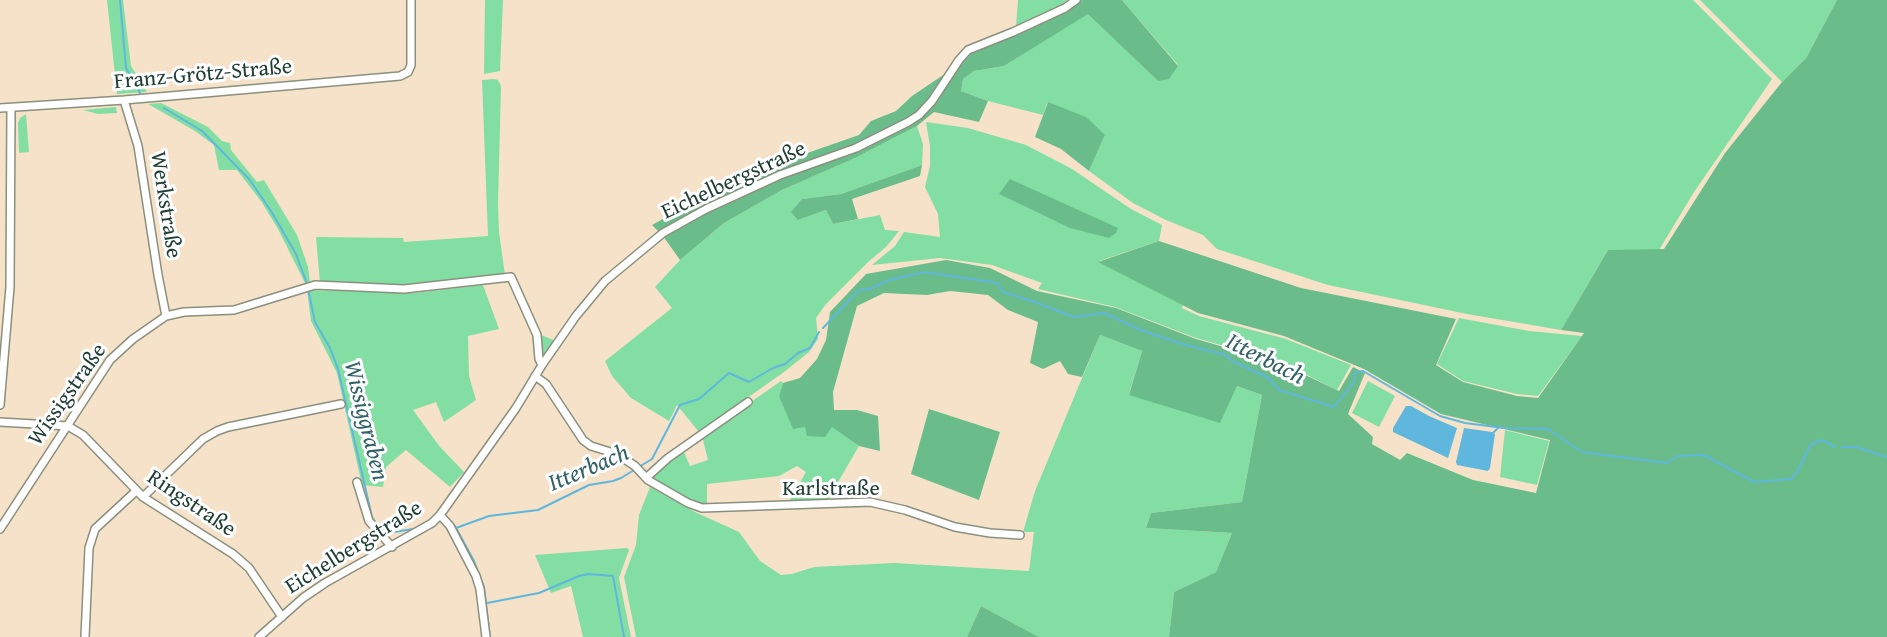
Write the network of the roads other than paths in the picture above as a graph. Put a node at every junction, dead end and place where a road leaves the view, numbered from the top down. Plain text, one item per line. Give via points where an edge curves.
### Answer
1 (411, 0) edge
2 (1076, 0) edge
3 (124, 100) junction
4 (0, 108) edge
5 (11, 108) junction
6 (166, 316) junction
7 (542, 365) junction
8 (535, 376) junction
9 (748, 402) dead end
10 (341, 404) dead end
11 (0, 405) edge
12 (0, 422) edge
13 (68, 426) junction
14 (643, 475) junction
15 (357, 482) dead end
16 (136, 491) junction
17 (143, 497) junction
18 (440, 515) junction
19 (0, 529) edge
20 (1020, 535) dead end
21 (392, 546) junction
22 (282, 617) junction
23 (85, 637) edge
24 (259, 637) edge
25 (486, 637) edge

1 - 3 street, Franz-Grötz-Straße via 411,65 400,76
2 - 7 street, Eichelbergstraße via 968,50 919,115 882,136 780,175 663,233 605,281
3 - 5 street, Franz-Grötz-Straße
3 - 6 street, Werkstraße via 138,146
4 - 5 street, Franz-Grötz-Straße
5 - 11 street via 10,287
6 - 7 street, Wissigstraße via 254,306 315,285 404,289 511,277 537,334
6 - 13 street, Wissigstraße via 111,360
7 - 8 street, Eichelbergstraße
8 - 14 street, Karlstraße via 556,397 584,440 617,454
8 - 18 street, Eichelbergstraße
9 - 14 street
10 - 17 street via 217,431 203,439
12 - 13 street
13 - 16 street, Ringstraße via 82,435
13 - 19 street, Wissigstraße
14 - 20 street, Karlstraße via 702,508 870,502 955,527
15 - 21 street via 369,521
16 - 17 street, Ringstraße
16 - 23 street via 95,529 89,548
17 - 22 street, Ringstraße via 233,554 249,568
18 - 21 street, Eichelbergstraße
18 - 25 street via 450,526 476,576
21 - 22 street, Eichelbergstraße via 325,583
22 - 24 street, Eichelbergstraße

